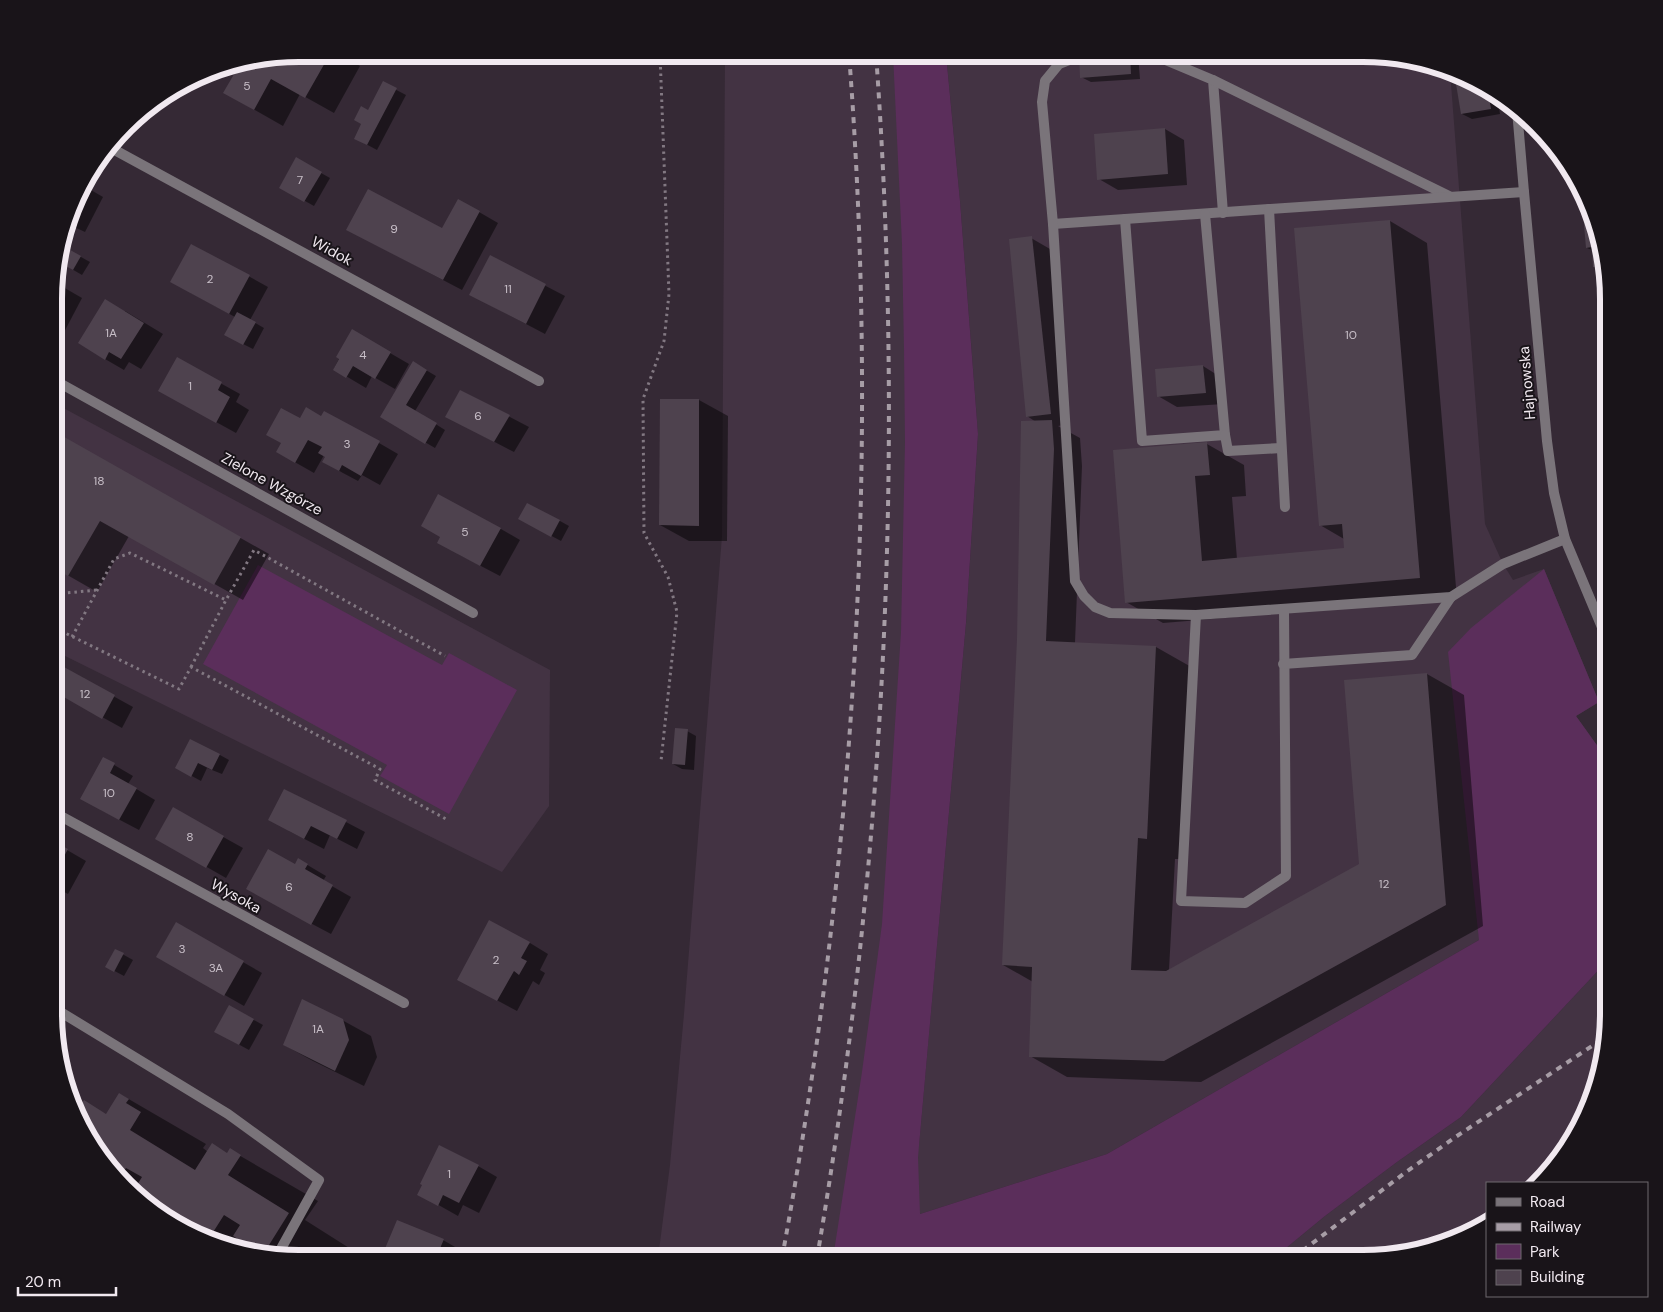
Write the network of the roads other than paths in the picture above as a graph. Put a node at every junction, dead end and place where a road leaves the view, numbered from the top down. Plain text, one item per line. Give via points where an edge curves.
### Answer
1 (1064, 62) edge
2 (1170, 62) edge
3 (1213, 80) junction
4 (1518, 119) edge
5 (115, 150) edge
6 (1524, 192) junction
7 (1450, 197) junction
8 (1269, 209) junction
9 (1223, 213) junction
10 (1205, 214) junction
11 (1126, 219) junction
12 (1053, 224) junction
13 (538, 381) dead end
14 (62, 384) edge
15 (1226, 435) junction
16 (1281, 448) junction
17 (1284, 507) dead end
18 (1565, 539) junction
19 (1450, 597) junction
20 (1284, 609) junction
21 (473, 613) dead end
22 (1196, 615) junction
23 (1600, 623) edge
24 (1283, 664) junction
25 (62, 817) edge
26 (404, 1003) dead end
27 (62, 1013) edge
28 (281, 1249) edge

1 - 12 street via 1045,81 1042,102
2 - 3 street
3 - 7 street
3 - 9 street
4 - 6 street, Hajnowska
5 - 13 street, Widok
6 - 7 street
6 - 18 street, Hajnowska via 1547,441 1554,493
7 - 8 street
8 - 9 street
8 - 16 street
9 - 10 street
10 - 11 street
10 - 15 street
11 - 12 street
11 - 15 street via 1142,441
12 - 22 street via 1075,581 1095,607 1110,613
14 - 21 street, Zielone Wzgórze
15 - 16 street via 1228,451
16 - 17 street
18 - 19 street via 1503,564
18 - 23 street, Hajnowska
19 - 20 street
19 - 24 street via 1412,654
20 - 22 street
20 - 24 street
22 - 24 street via 1181,901 1245,903 1286,876
25 - 26 street, Wysoka
27 - 28 street via 228,1114 319,1180

